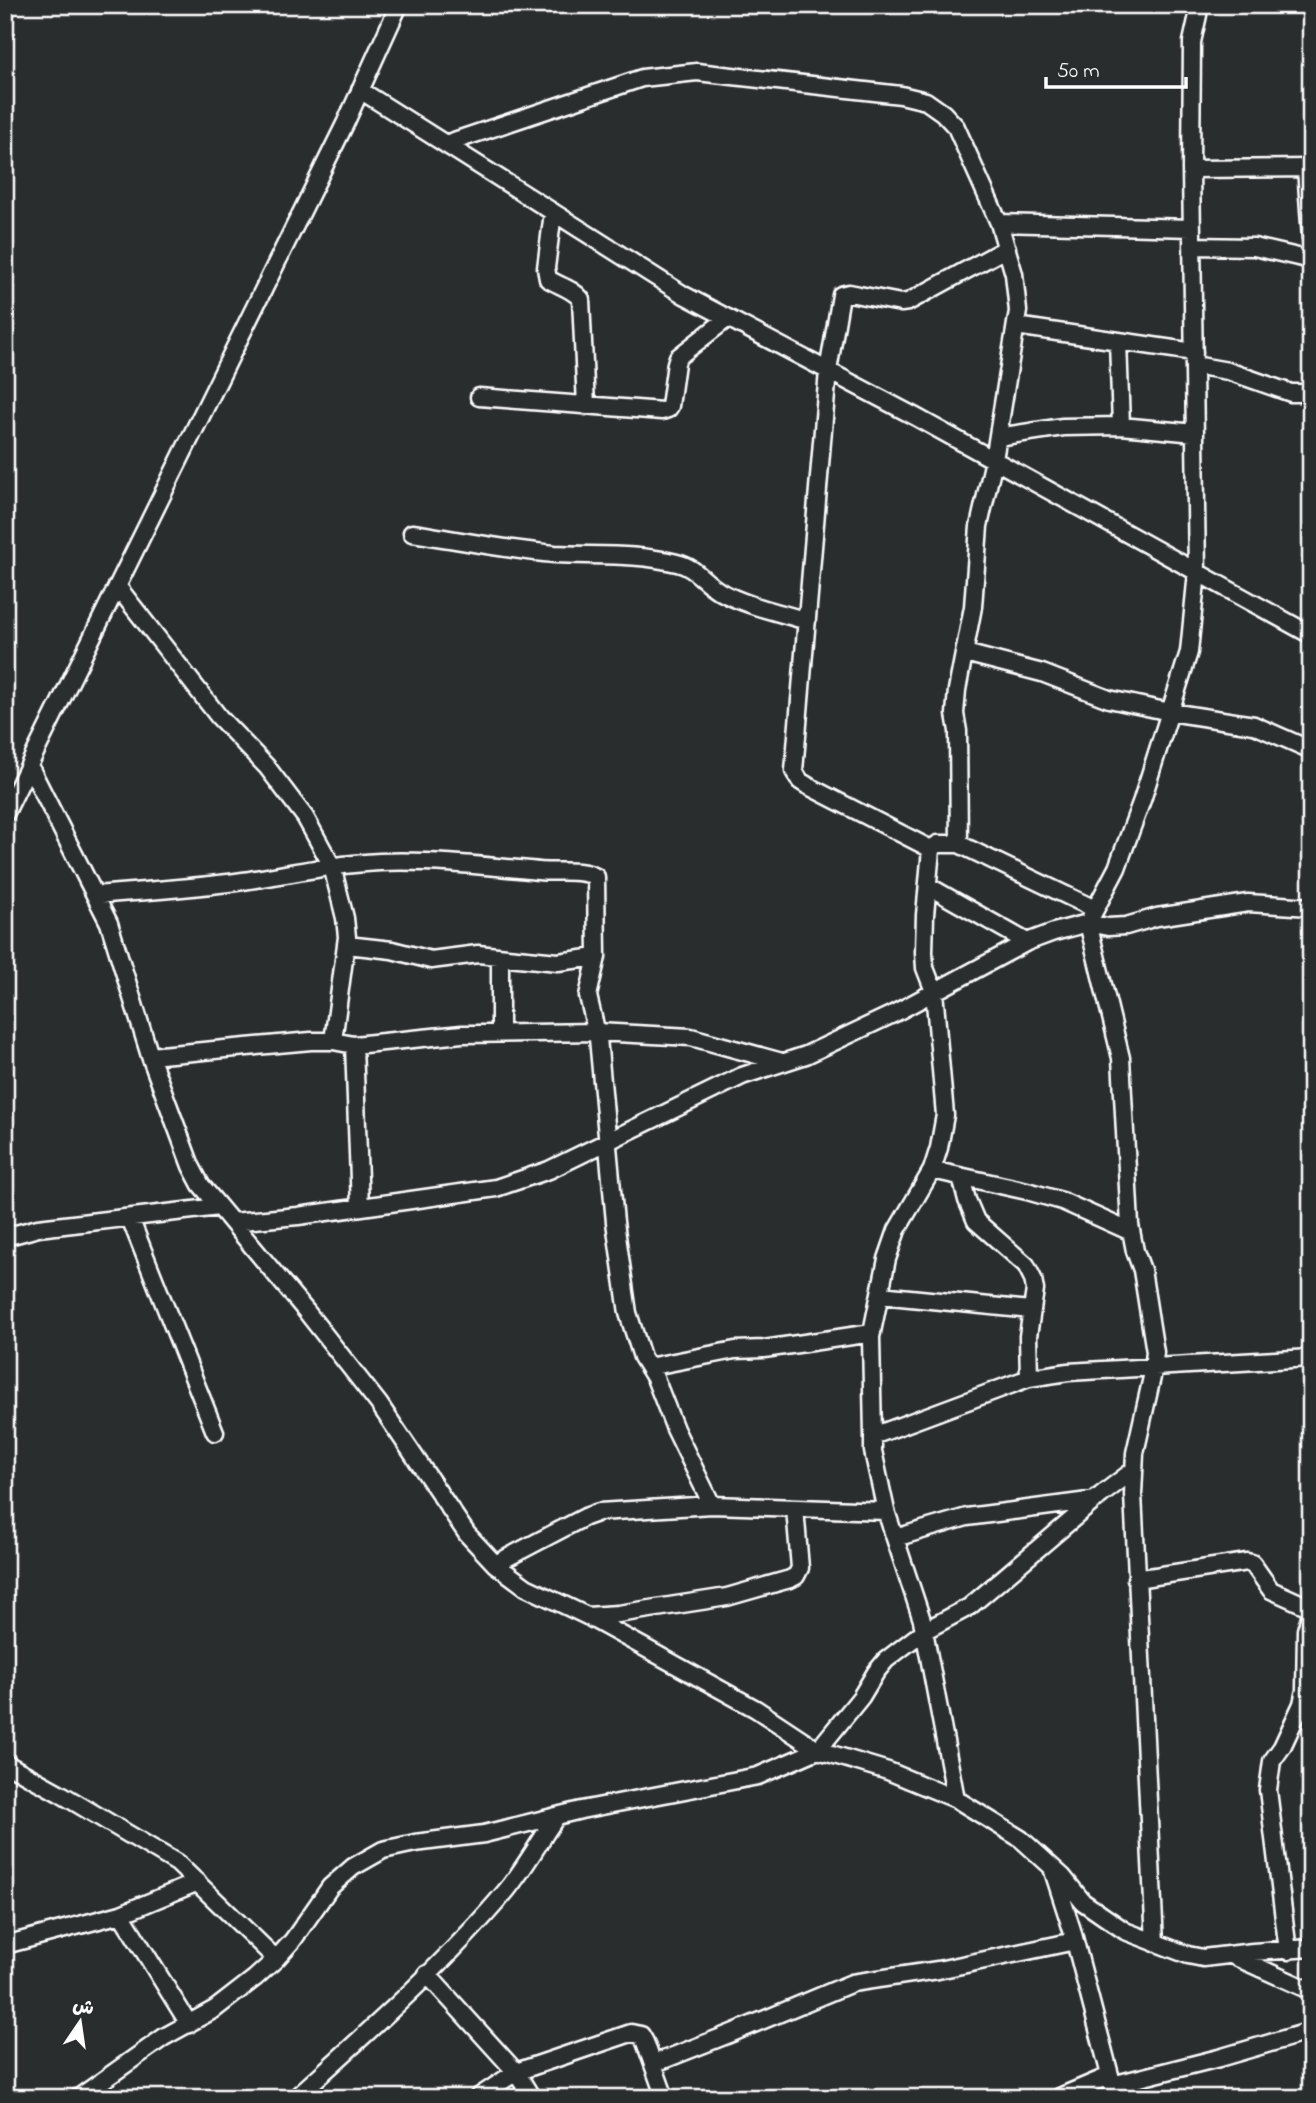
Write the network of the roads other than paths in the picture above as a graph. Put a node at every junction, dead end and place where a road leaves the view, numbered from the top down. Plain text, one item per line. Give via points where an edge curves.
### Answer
1 (399, 5) edge
2 (1198, 15) dead end
3 (360, 90) junction
4 (445, 144) junction
5 (1308, 168) edge
6 (1191, 169) junction
7 (552, 212) junction
8 (999, 223) junction
9 (1192, 228) junction
10 (1311, 238) edge
11 (1192, 246) junction
12 (1007, 248) junction
13 (1311, 260) edge
14 (728, 318) junction
15 (1016, 326) junction
16 (1118, 341) junction
17 (1194, 359) junction
18 (828, 371) junction
19 (1311, 393) edge
20 (479, 397) dead end
21 (586, 406) junction
22 (1121, 426) junction
23 (1195, 433) junction
24 (998, 437) junction
25 (994, 460) junction
26 (412, 533) dead end
27 (1198, 572) junction
28 (117, 586) junction
29 (807, 621) junction
30 (1311, 635) edge
31 (965, 653) junction
32 (1170, 712) junction
33 (1311, 750) edge
34 (29, 765) junction
35 (5, 814) edge
36 (958, 844) junction
37 (931, 849) junction
38 (332, 866) junction
39 (928, 886) junction
40 (95, 895) junction
41 (1311, 907) edge
42 (1092, 916) junction
43 (1027, 942) junction
44 (347, 945) junction
45 (500, 957) junction
46 (597, 957) junction
47 (934, 991) junction
48 (597, 1032) junction
49 (499, 1033) junction
50 (333, 1041) junction
51 (354, 1045) junction
52 (150, 1056) junction
53 (783, 1062) junction
54 (608, 1141) junction
55 (932, 1170) junction
56 (961, 1177) junction
57 (219, 1207) junction
58 (360, 1207) junction
59 (130, 1218) junction
60 (232, 1222) junction
61 (1131, 1232) junction
62 (5, 1237) edge
63 (880, 1295) junction
64 (1031, 1310) junction
65 (872, 1334) junction
66 (1311, 1358) edge
67 (1154, 1366) junction
68 (648, 1367) junction
69 (1029, 1378) junction
70 (215, 1432) dead end
71 (873, 1436) junction
72 (1135, 1470) junction
73 (1096, 1500) junction
74 (712, 1505) junction
75 (795, 1508) junction
76 (886, 1511) junction
77 (895, 1538) junction
78 (495, 1564) junction
79 (1136, 1579) junction
80 (1311, 1611) edge
81 (587, 1616) junction
82 (924, 1631) junction
83 (1308, 1692) edge
84 (818, 1750) junction
85 (5, 1763) edge
86 (956, 1799) junction
87 (557, 1816) junction
88 (1052, 1868) junction
89 (198, 1882) junction
90 (121, 1914) junction
91 (1075, 1941) junction
92 (1155, 1943) junction
93 (5, 1945) edge
94 (1311, 1948) edge
95 (1288, 1951) junction
96 (1231, 1955) junction
97 (276, 1959) junction
98 (427, 1974) junction
99 (1311, 1991) edge
100 (189, 2024) junction
101 (1311, 2031) edge
102 (653, 2064) junction
103 (516, 2072) junction
104 (1112, 2086) edge
105 (81, 2097) edge
106 (295, 2098) edge
107 (477, 2098) edge
108 (532, 2098) edge
109 (665, 2098) edge
110 (1057, 2098) edge

1 - 3 street
2 - 6 street via 1192,42
3 - 4 street
3 - 28 street
4 - 7 street
4 - 8 street via 642,78 697,72 901,95 926,101 957,127
5 - 6 street
5 - 10 street
6 - 9 street
7 - 14 street
7 - 21 street via 546,268 548,279 581,299
8 - 9 street
8 - 12 street
9 - 11 street
11 - 13 street via 1254,247
11 - 17 street
12 - 15 street via 1014,274
12 - 18 street via 908,303 841,295
14 - 18 street
14 - 21 street via 678,358 668,409
15 - 16 street
15 - 24 street
16 - 17 street
16 - 22 street
17 - 19 street via 1291,393
17 - 23 street
18 - 25 street
18 - 29 street
20 - 21 street
22 - 23 street
22 - 24 street via 1045,428
23 - 27 street
24 - 25 street
25 - 27 street
25 - 31 street via 979,526
26 - 29 street via 528,551 674,562 687,565 710,586 733,598
27 - 30 street
27 - 32 street via 1189,652
28 - 34 street
28 - 38 street via 219,717 267,767
29 - 37 street via 794,771 808,786
31 - 32 street via 1042,673 1109,699
31 - 36 street via 956,714
32 - 33 street via 1254,725
32 - 42 street via 1117,869
34 - 35 street
34 - 40 street
36 - 37 street via 938,844
36 - 42 street
37 - 39 street
38 - 40 street via 242,881
38 - 44 street
38 - 46 street via 419,861 593,874 597,882
39 - 43 street
39 - 47 street via 924,960
40 - 52 street via 109,923
41 - 42 street via 1248,904 1108,927
42 - 43 street
42 - 61 street via 1121,1058
43 - 47 street
44 - 45 street via 431,960 478,954
44 - 50 street
45 - 46 street via 558,962
45 - 49 street
46 - 48 street via 589,996
47 - 53 street
47 - 55 street via 945,1115
48 - 49 street
48 - 53 street via 691,1037
48 - 54 street
49 - 51 street
50 - 51 street
50 - 52 street
51 - 58 street
52 - 57 street via 191,1166
53 - 54 street via 742,1076
54 - 58 street via 549,1170 496,1188
54 - 68 street via 628,1313
55 - 56 street
55 - 63 street via 897,1230
56 - 61 street via 1062,1201
56 - 64 street via 976,1221 1026,1265 1035,1290
57 - 59 street
57 - 60 street
58 - 60 street
59 - 62 street via 38,1228
59 - 70 street
60 - 78 street via 379,1404 467,1534
61 - 67 street via 1142,1270
63 - 64 street
63 - 65 street
64 - 69 street
65 - 68 street via 734,1350
65 - 71 street
66 - 67 street
67 - 69 street
67 - 72 street
68 - 74 street
69 - 71 street
71 - 76 street
72 - 73 street
72 - 79 street
73 - 77 street via 967,1517
73 - 82 street via 969,1607
74 - 75 street
74 - 78 street via 599,1512
75 - 76 street
75 - 81 street via 800,1568 796,1576 727,1597
76 - 77 street
77 - 82 street
78 - 81 street via 526,1587
79 - 80 street via 1247,1562 1271,1590
79 - 92 street
80 - 83 street via 1306,1630
81 - 84 street via 756,1709
82 - 84 street via 886,1660
82 - 86 street
83 - 95 street via 1272,1760 1269,1777
84 - 86 street via 888,1771
84 - 87 street via 758,1776
85 - 89 street via 177,1863
86 - 88 street via 1021,1839
87 - 97 street via 484,1834 383,1850 330,1887
87 - 98 street via 508,1889
88 - 91 street
88 - 92 street via 1083,1902 1125,1931
89 - 90 street
89 - 97 street
90 - 93 street
90 - 100 street
91 - 102 street via 852,1983
91 - 104 street
92 - 96 street via 1203,1958
94 - 95 street
95 - 96 street
96 - 99 street
97 - 100 street via 215,2009
98 - 103 street
98 - 106 street
100 - 105 street
101 - 104 street
102 - 103 street via 641,2035 631,2033
102 - 109 street
103 - 107 street
103 - 108 street
104 - 110 street

